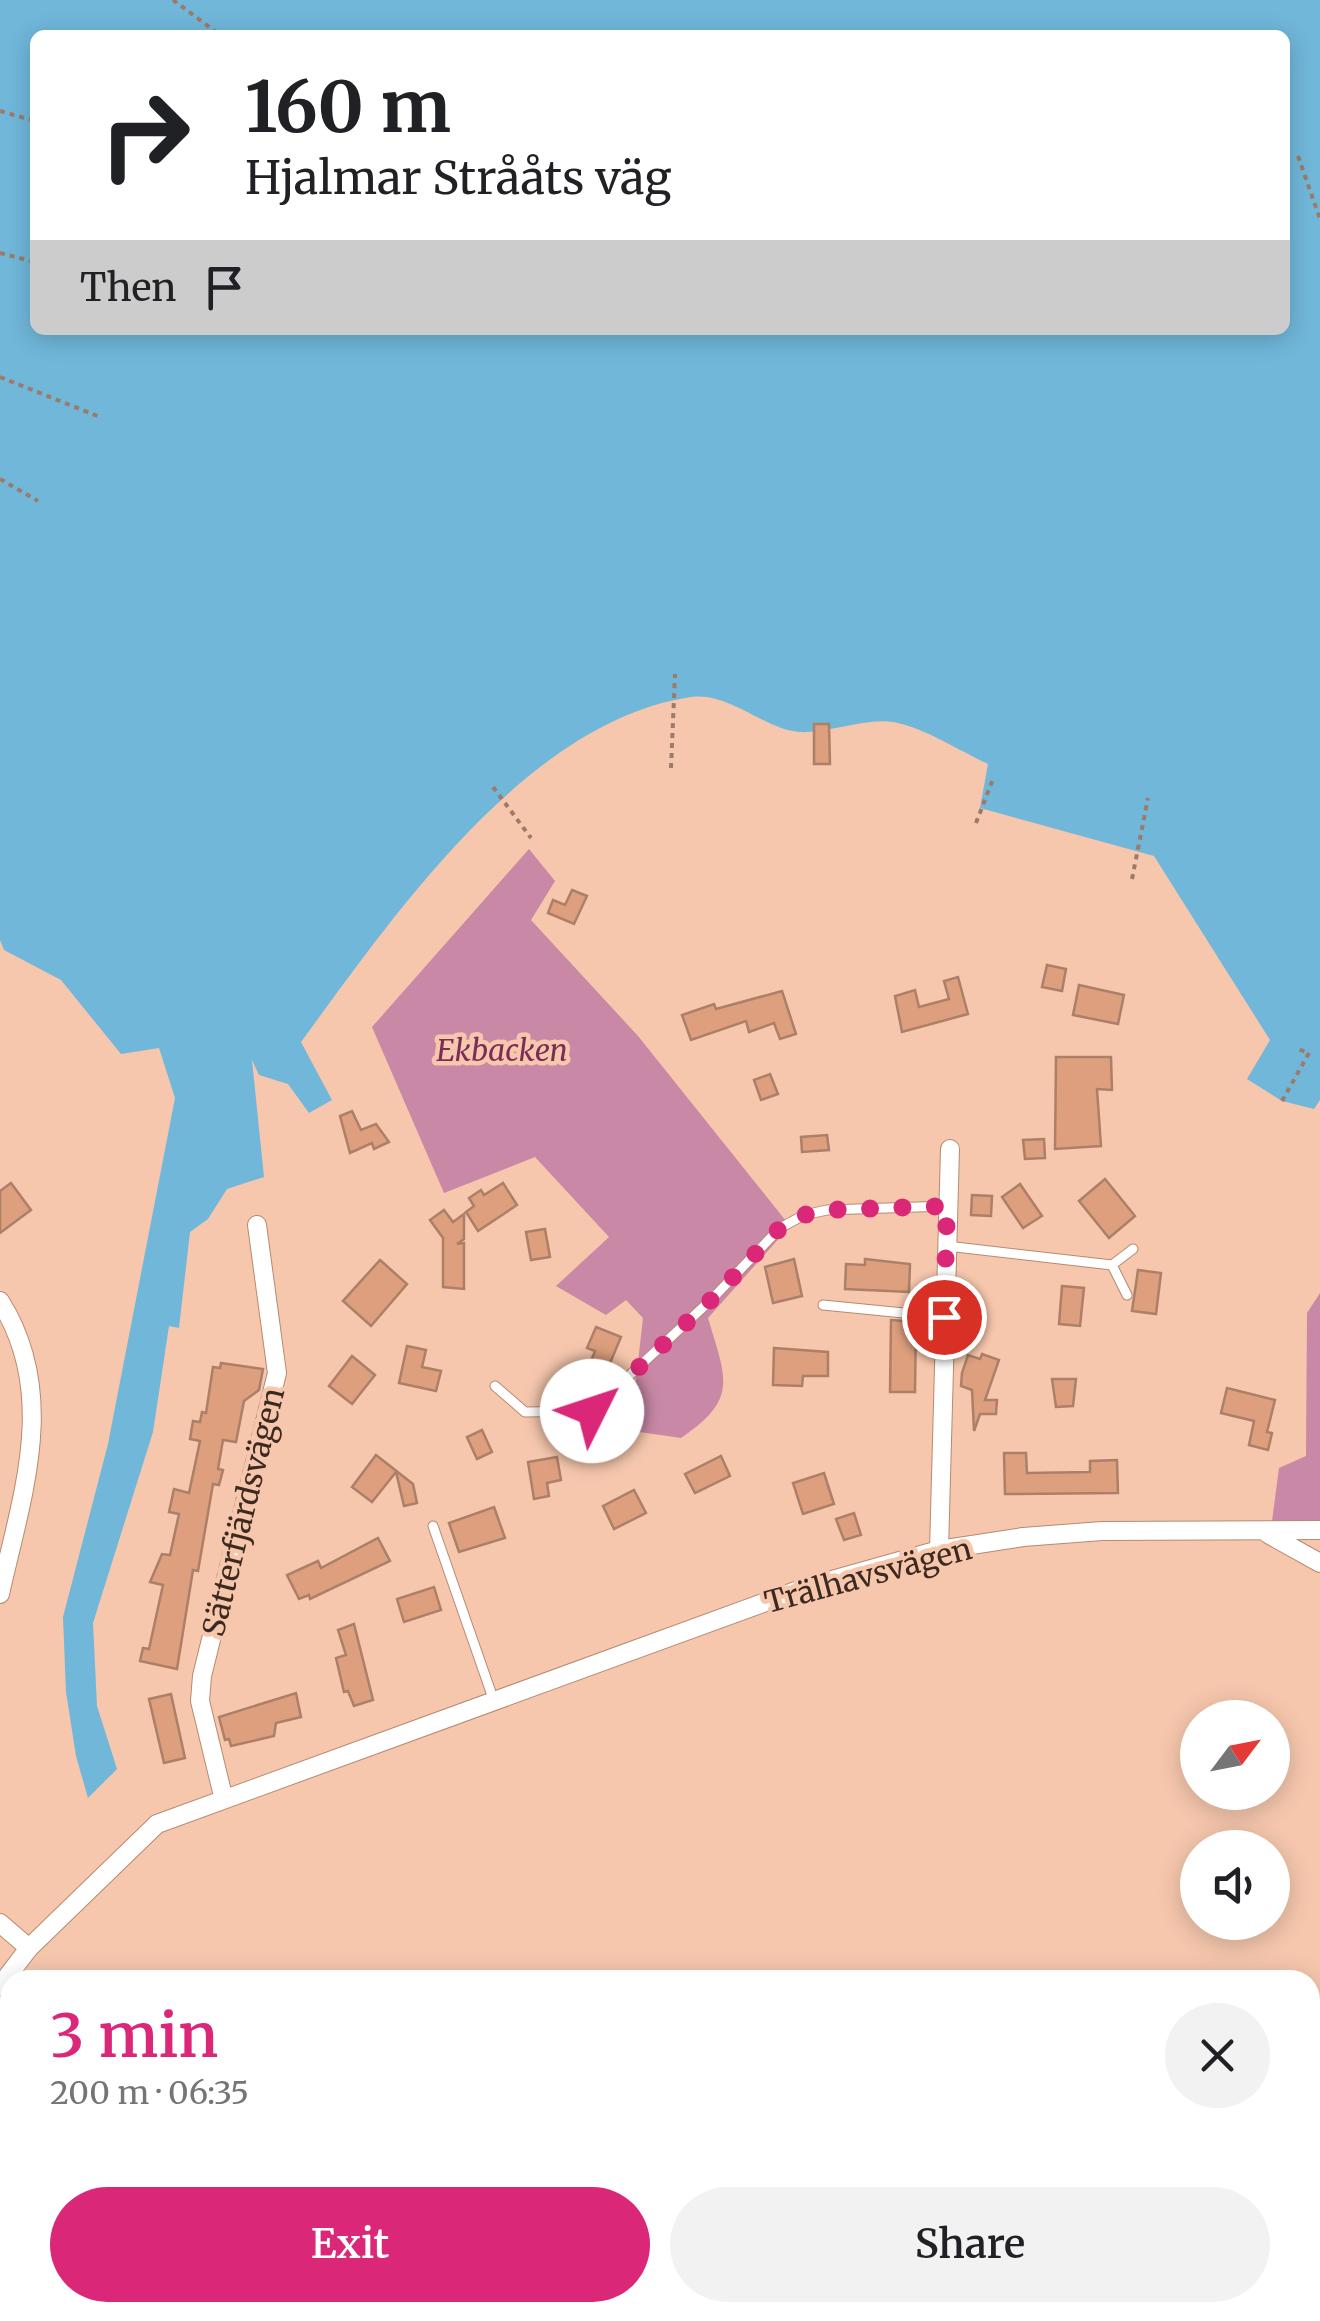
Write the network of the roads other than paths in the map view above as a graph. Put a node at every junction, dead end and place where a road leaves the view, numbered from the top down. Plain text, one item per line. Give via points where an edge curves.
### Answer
1 (950, 1149) dead end
2 (947, 1206) junction
3 (258, 1226) dead end
4 (946, 1246) junction
5 (1132, 1249) dead end
6 (1112, 1265) junction
7 (1128, 1295) dead end
8 (0, 1301) edge
9 (823, 1305) dead end
10 (944, 1317) junction
11 (494, 1386) dead end
12 (433, 1526) dead end
13 (1258, 1530) junction
14 (1320, 1530) edge
15 (939, 1550) junction
16 (1320, 1563) edge
17 (0, 1594) edge
18 (494, 1701) junction
19 (223, 1796) junction
20 (0, 1923) edge
21 (30, 1948) junction
22 (13, 1970) edge

1 - 2 street
2 - 4 street
2 - 11 lane via 826,1210 780,1228 592,1411 525,1412
3 - 19 street, Sätterfjärdsvägen via 277,1373 200,1701
4 - 6 lane
4 - 10 street
5 - 6 lane
6 - 7 lane
8 - 17 street via 22,1339 34,1412
9 - 10 lane
10 - 15 street
12 - 18 lane
13 - 14 street, Trälhavsvägen
13 - 15 street, Trälhavsvägen via 1102,1531
13 - 16 street, Trälhavsvägen
15 - 18 street, Trälhavsvägen via 804,1588
18 - 19 street, Trälhavsvägen
19 - 21 street, Trälhavsvägen via 157,1824
20 - 21 street
21 - 22 street, Trälhavsvägen

